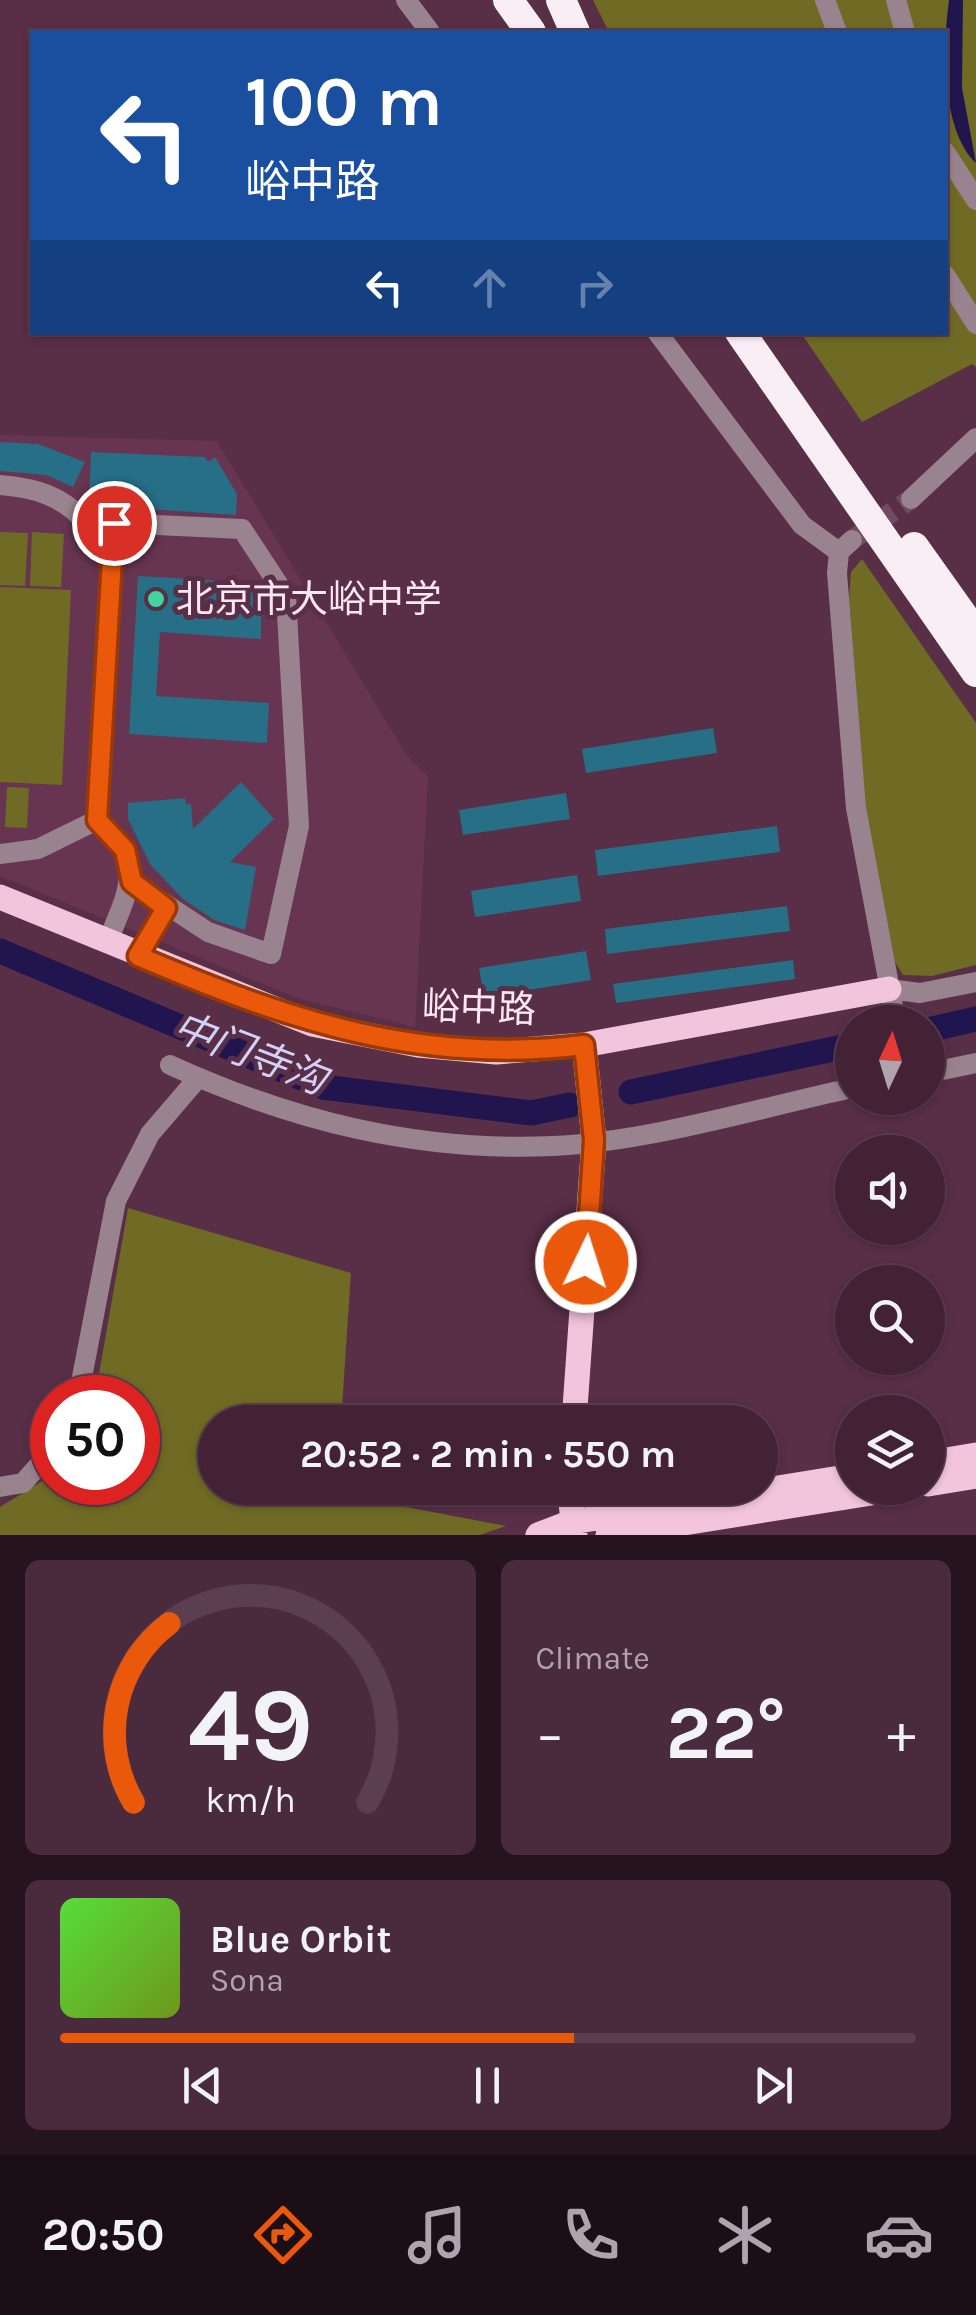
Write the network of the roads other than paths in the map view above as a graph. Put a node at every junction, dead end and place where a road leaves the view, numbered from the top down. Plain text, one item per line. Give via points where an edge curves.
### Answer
1 (406, 0) edge
2 (508, 0) edge
3 (527, 0) edge
4 (562, 0) edge
5 (825, 0) edge
6 (896, 0) edge
7 (428, 30) edge
8 (530, 30) edge
9 (549, 30) edge
10 (574, 30) edge
11 (835, 30) edge
12 (904, 30) edge
13 (948, 156) edge
14 (976, 198) edge
15 (948, 281) edge
16 (976, 324) edge
17 (659, 335) edge
18 (742, 335) edge
19 (764, 335) edge
20 (976, 438) edge
21 (0, 484) edge
22 (911, 499) tunnel mouth
23 (114, 523) junction
24 (976, 634) edge
25 (976, 672) edge
26 (97, 820) junction
27 (0, 854) edge
28 (132, 882) junction
29 (0, 897) edge
30 (166, 908) junction
31 (107, 943) junction
32 (138, 956) junction
33 (976, 982) edge
34 (892, 1005) edge
35 (894, 1005) edge
36 (835, 1013) edge
37 (584, 1045) junction
38 (976, 1063) edge
39 (170, 1065) dead end
40 (945, 1069) edge
41 (198, 1078) junction
42 (835, 1091) edge
43 (594, 1140) junction
44 (82, 1375) edge
45 (575, 1405) edge
46 (976, 1455) edge
47 (945, 1460) edge
48 (30, 1474) edge
49 (976, 1476) edge
50 (835, 1479) edge
51 (945, 1481) edge
52 (0, 1486) edge
53 (835, 1499) edge
54 (574, 1529) edge
55 (538, 1535) edge
56 (608, 1535) edge

1 - 7 street
2 - 8 highway
3 - 9 highway
4 - 10 highway
5 - 11 street
6 - 12 street
13 - 14 street
15 - 16 street
17 - 34 street via 802,525 846,546 856,808
18 - 25 highway
19 - 24 highway
20 - 22 street
21 - 23 street via 61,500 85,521
23 - 26 street
23 - 30 street via 242,528 286,596 299,826 271,954 208,932
26 - 27 street via 38,849
26 - 28 street via 125,850
28 - 30 street
28 - 31 street
29 - 31 main road, 峪中路
30 - 32 street
31 - 32 main road, 峪中路
32 - 37 main road, 峪中路 via 312,1024 383,1041 496,1052
33 - 35 street, 峪中路
36 - 37 main road, 峪中路
37 - 43 main road
38 - 40 street
39 - 41 street
41 - 43 street via 368,1135 553,1146
41 - 44 street via 150,1134 116,1201
42 - 43 street
43 - 45 main road
46 - 47 main road
48 - 52 street
49 - 51 main road
50 - 54 main road
53 - 56 main road
54 - 55 main road

